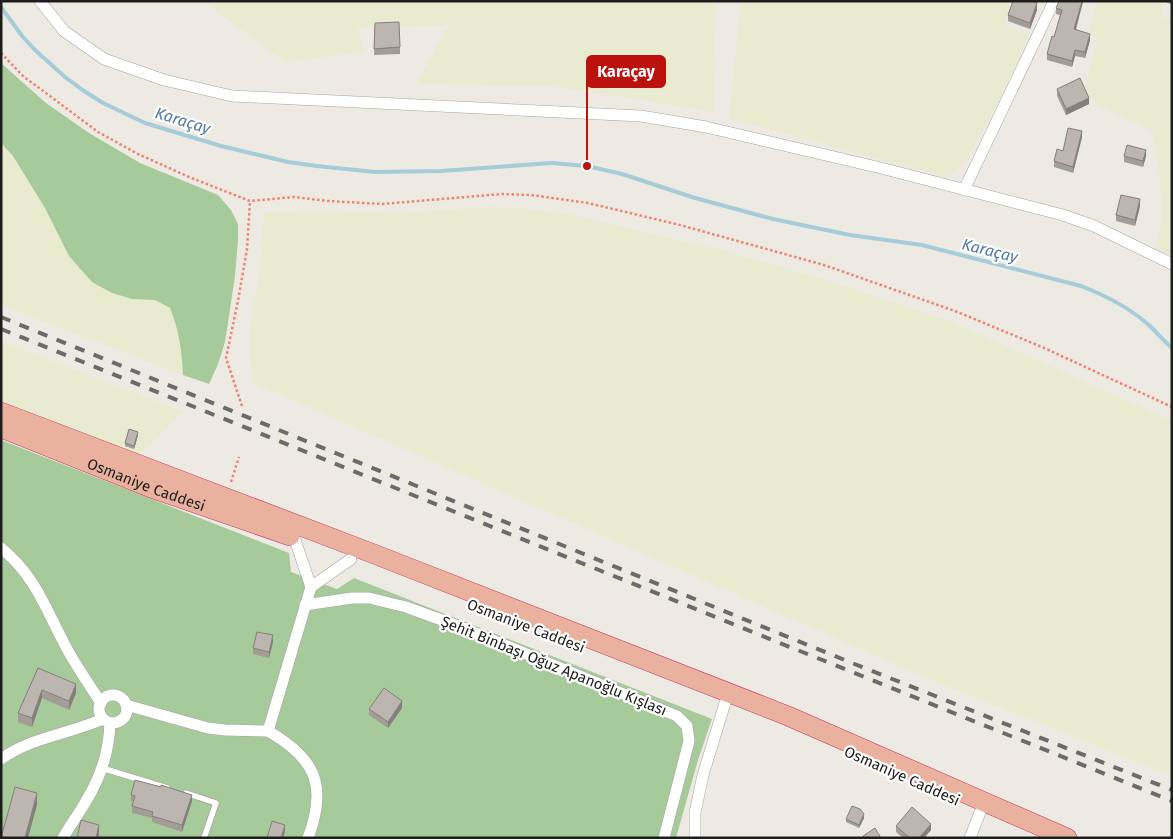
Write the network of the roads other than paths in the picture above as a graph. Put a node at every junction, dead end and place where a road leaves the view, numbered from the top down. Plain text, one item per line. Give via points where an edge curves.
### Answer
1 (40, 1) edge
2 (1054, 1) edge
3 (964, 190) junction
4 (1172, 264) edge
5 (1, 412) edge
6 (1, 428) edge
7 (294, 537) junction
8 (1, 548) edge
9 (352, 559) junction
10 (311, 587) junction
11 (305, 605) junction
12 (101, 702) junction
13 (725, 704) junction
14 (126, 705) junction
15 (106, 721) junction
16 (268, 731) junction
17 (1, 759) edge
18 (102, 768) junction
19 (981, 810) junction
20 (63, 838) edge
21 (204, 838) edge
22 (308, 838) edge
23 (664, 838) edge
24 (695, 838) edge
25 (970, 838) edge
26 (1045, 838) edge
27 (1067, 838) edge

1 - 3 street via 64,31 104,59 164,80 232,96 641,116 706,127
2 - 3 street
3 - 4 street via 1094,226
5 - 27 highway via 788,716
6 - 7 highway, Osmaniye Caddesi via 151,488
7 - 9 highway, Osmaniye Caddesi
7 - 10 street
8 - 12 street via 19,564 40,593 66,648
9 - 10 street
9 - 13 highway, Osmaniye Caddesi
10 - 11 street
11 - 16 street
11 - 23 street, Şehit Binbaşı Oğuz Apanoğlu Kışlası via 352,598 397,604 678,716 687,726 689,741
12 - 14 street via 116,696
12 - 15 street via 99,711
13 - 19 highway, Osmaniye Caddesi via 863,758
13 - 24 street via 703,776 695,813
14 - 15 street via 124,719 115,723
14 - 16 street via 208,728
15 - 17 street via 40,738
15 - 18 street via 110,740
16 - 22 street via 295,749 305,760 317,784 314,818
18 - 20 street via 88,800
18 - 21 lane via 216,803
19 - 25 street
19 - 26 highway, Osmaniye Caddesi

